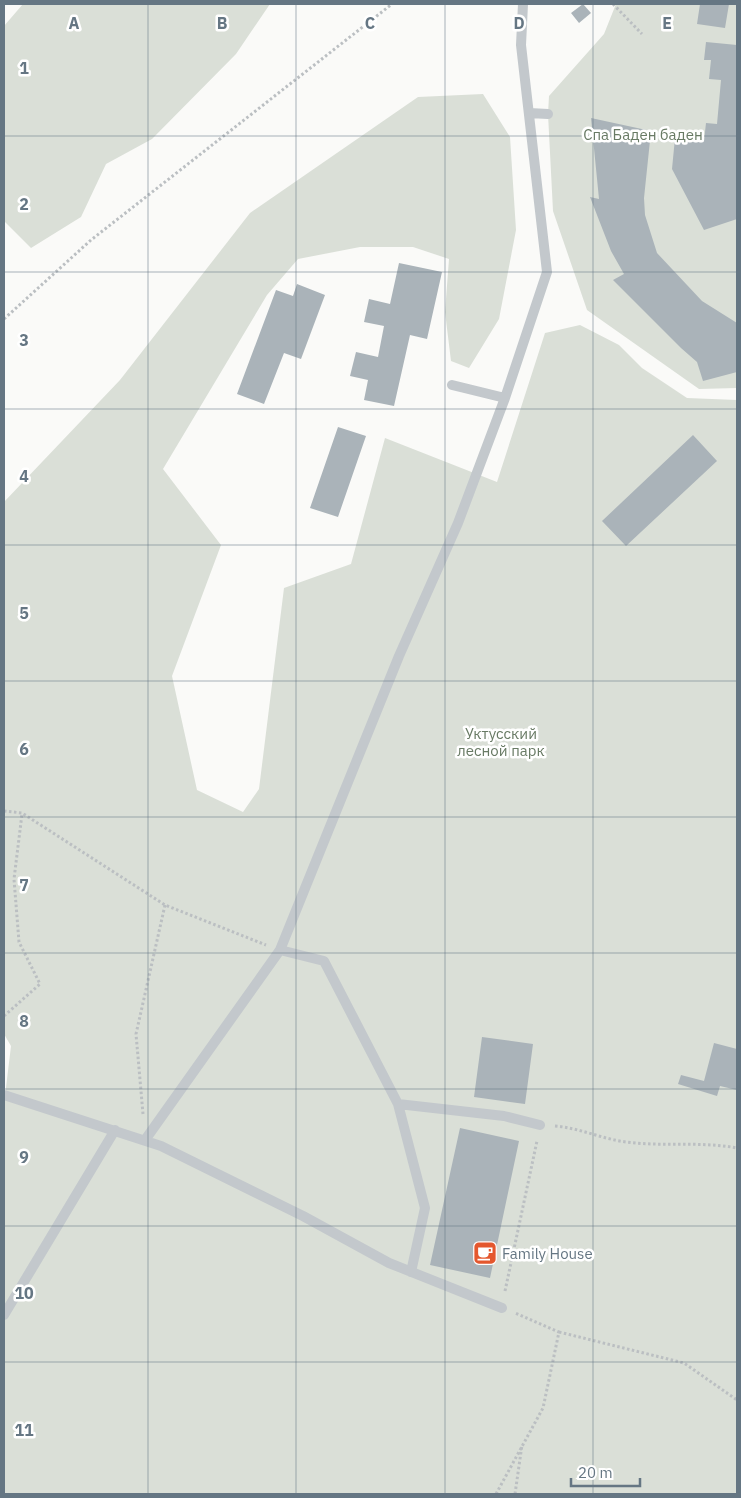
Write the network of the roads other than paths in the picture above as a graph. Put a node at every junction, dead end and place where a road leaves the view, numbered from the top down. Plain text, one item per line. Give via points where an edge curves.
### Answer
1 (523, 4) edge
2 (530, 113) junction
3 (548, 114) dead end
4 (452, 385) dead end
5 (505, 398) junction
6 (280, 950) junction
7 (4, 1095) edge
8 (398, 1104) junction
9 (540, 1125) road end
10 (115, 1130) junction
11 (145, 1140) junction
12 (411, 1272) junction
13 (502, 1308) road end
14 (4, 1315) edge

1 - 2 lane via 521,46
2 - 3 lane
2 - 5 lane via 547,272
4 - 5 lane
5 - 6 lane via 458,523 399,656
6 - 8 lane via 324,962
6 - 11 lane
7 - 10 lane
8 - 9 lane via 504,1116
8 - 12 lane via 425,1208
10 - 11 lane
10 - 14 lane
11 - 12 lane
12 - 13 lane

